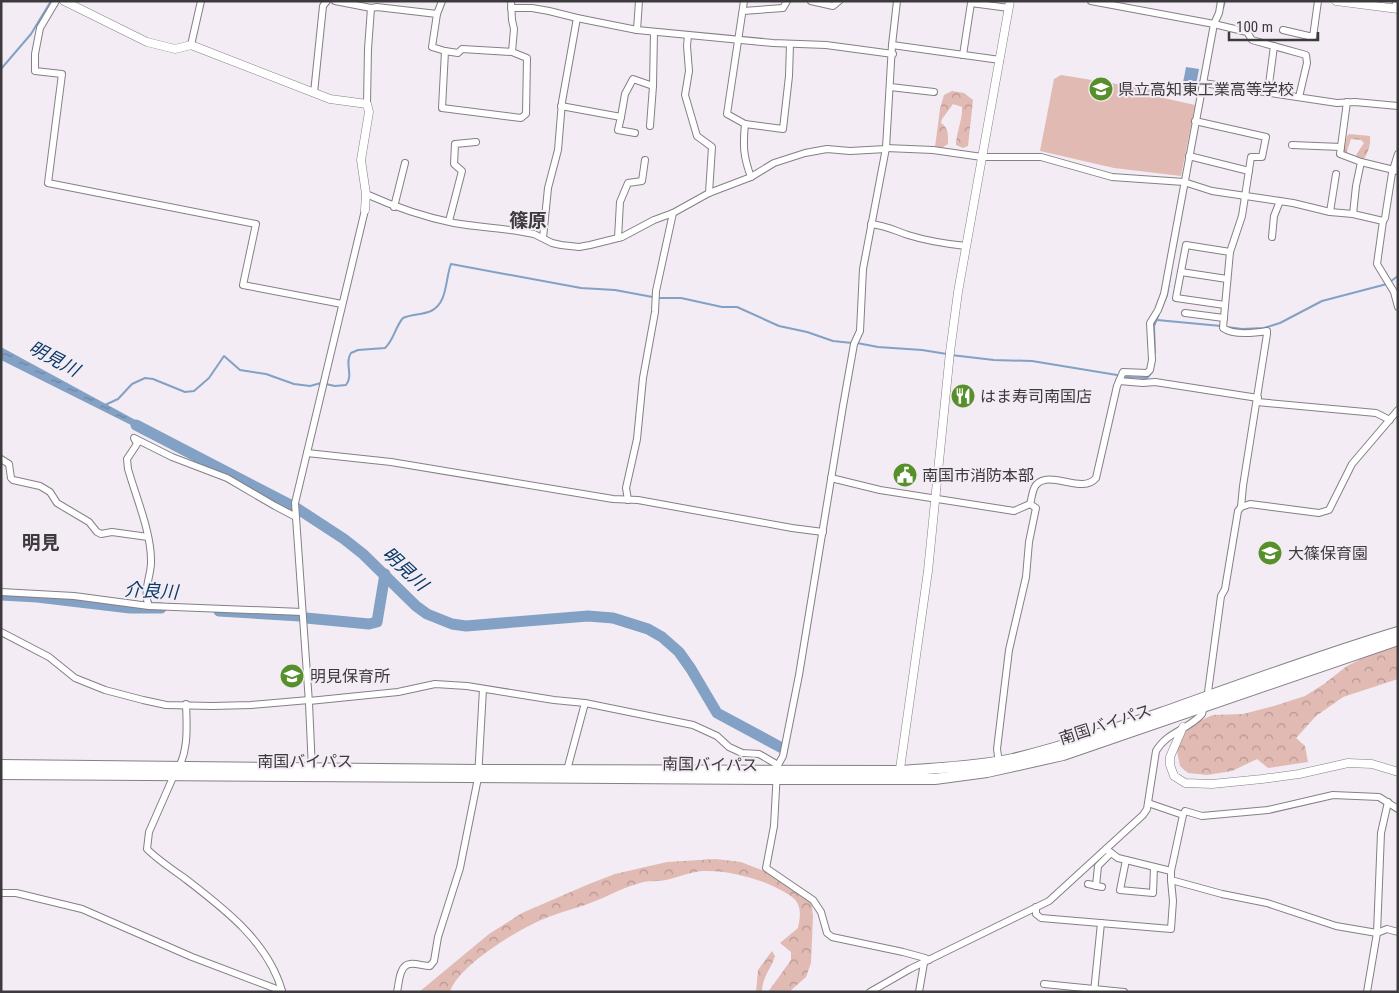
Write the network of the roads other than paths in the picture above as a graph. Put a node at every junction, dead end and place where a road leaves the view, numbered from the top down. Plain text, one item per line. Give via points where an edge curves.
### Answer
1 (56, 1) edge
2 (64, 1) edge
3 (201, 1) edge
4 (327, 1) edge
5 (335, 1) edge
6 (442, 1) edge
7 (639, 1) edge
8 (744, 1) edge
9 (787, 1) edge
10 (811, 1) edge
11 (839, 1) edge
12 (897, 1) edge
13 (1091, 1) edge
14 (1221, 1) edge
15 (1318, 1) edge
16 (1336, 1) edge
17 (355, 4) edge
18 (511, 4) edge
19 (1009, 5) edge
20 (1396, 7) edge
21 (371, 8) junction
22 (743, 11) junction
23 (437, 14) junction
24 (577, 18) junction
25 (1214, 24) junction
26 (637, 30) junction
27 (1283, 30) dead end
28 (654, 32) junction
29 (688, 35) junction
30 (739, 40) junction
31 (191, 44) junction
32 (790, 44) junction
33 (892, 45) junction
34 (1274, 46) junction
35 (446, 51) junction
36 (512, 52) junction
37 (893, 54) junction
38 (963, 55) junction
39 (1000, 60) junction
40 (1202, 83) junction
41 (653, 86) junction
42 (890, 87) junction
43 (934, 92) dead end
44 (1268, 92) junction
45 (314, 93) junction
46 (1299, 97) junction
47 (1347, 102) junction
48 (367, 104) junction
49 (561, 106) junction
50 (1398, 106) edge
51 (621, 117) junction
52 (1195, 121) junction
53 (745, 124) junction
54 (650, 126) dead end
55 (635, 133) dead end
56 (476, 142) dead end
57 (1292, 145) dead end
58 (1341, 147) junction
59 (886, 148) junction
60 (1398, 154) edge
61 (1189, 156) junction
62 (982, 157) junction
63 (645, 160) dead end
64 (1361, 162) junction
65 (405, 163) dead end
66 (1249, 171) junction
67 (1395, 171) edge
68 (1336, 174) dead end
69 (751, 177) junction
70 (1184, 182) junction
71 (709, 192) junction
72 (366, 194) junction
73 (1245, 196) junction
74 (1280, 201) junction
75 (394, 207) junction
76 (365, 210) joint
77 (1330, 212) junction
78 (673, 213) junction
79 (1353, 214) junction
80 (1382, 221) junction
81 (449, 222) junction
82 (871, 224) junction
83 (1272, 237) dead end
84 (543, 238) junction
85 (618, 238) junction
86 (966, 246) junction
87 (1230, 252) junction
88 (1181, 272) junction
89 (1227, 279) junction
90 (342, 304) junction
91 (1225, 305) junction
92 (1398, 307) edge
93 (1185, 313) dead end
94 (1224, 318) junction
95 (1119, 381) junction
96 (1258, 400) junction
97 (1398, 410) edge
98 (1390, 420) junction
99 (307, 453) junction
100 (1, 459) edge
101 (831, 478) junction
102 (935, 499) junction
103 (628, 500) junction
104 (1030, 504) junction
105 (1241, 506) junction
106 (296, 514) junction
107 (823, 532) junction
108 (148, 537) junction
109 (1, 592) edge
110 (149, 606) junction
111 (302, 612) junction
112 (1, 632) edge
113 (1398, 632) edge
114 (1398, 640) edge
115 (483, 689) junction
116 (309, 701) junction
117 (1206, 702) junction
118 (585, 703) junction
119 (186, 704) junction
120 (1183, 727) junction
121 (1, 765) edge
122 (999, 765) junction
123 (567, 770) junction
124 (177, 771) junction
125 (312, 772) junction
126 (777, 772) junction
127 (1398, 772) edge
128 (1, 774) edge
129 (478, 774) junction
130 (900, 775) junction
131 (1388, 802) junction
132 (1148, 803) junction
133 (1398, 809) edge
134 (1182, 815) junction
135 (1108, 851) junction
136 (1126, 860) junction
137 (1154, 867) junction
138 (1171, 871) junction
139 (1171, 880) junction
140 (1095, 886) dead end
141 (1, 893) edge
142 (1036, 907) junction
143 (1101, 923) junction
144 (1398, 932) edge
145 (1377, 933) junction
146 (926, 962) junction
147 (1044, 984) dead end
148 (1094, 990) edge
149 (283, 991) edge
150 (397, 992) edge
151 (870, 992) edge
152 (919, 992) edge
153 (1124, 992) edge
154 (1366, 992) edge

1 - 90 street via 40,28 35,54 35,71 62,74 48,183 256,224 243,285
2 - 31 street via 146,42 175,48
3 - 31 street
4 - 45 street via 323,6
5 - 17 street
6 - 23 street
7 - 26 street
8 - 22 street
9 - 22 street via 783,8
10 - 11 street via 833,6
12 - 33 street
13 - 25 street
14 - 25 street
15 - 27 street via 1313,36
16 - 20 street
17 - 21 street
18 - 24 street
18 - 36 street
19 - 38 street via 971,3
19 - 39 street
21 - 23 street
21 - 48 street
22 - 30 street
23 - 35 street via 432,47
24 - 26 street
24 - 49 street
25 - 34 street via 1247,32 1252,40
25 - 40 street
26 - 28 street
28 - 29 street
28 - 41 street
29 - 30 street
29 - 71 street via 689,71 685,95 697,136 712,147
30 - 32 street
30 - 53 street via 727,114
31 - 45 street
32 - 37 street
32 - 53 street via 783,129
33 - 37 street
33 - 38 street
34 - 44 street
34 - 46 street via 1306,55
35 - 36 street
35 - 36 street via 442,108 521,118 526,114 527,58
37 - 42 street
38 - 39 street
39 - 62 street
40 - 44 street
40 - 52 street
41 - 51 street via 633,79
41 - 54 street
42 - 43 street
42 - 59 street
44 - 46 street
45 - 48 street via 330,100
46 - 47 street
47 - 50 street
47 - 58 street
48 - 72 street via 369,112 362,160
49 - 51 street
49 - 84 street via 560,138 548,188
51 - 55 street via 618,130
52 - 61 street
52 - 66 street via 1266,137 1262,157 1251,157
53 - 69 street via 744,160
56 - 81 street via 455,144 454,164 462,171
57 - 58 street
58 - 64 street via 1340,154
59 - 62 street
59 - 69 street via 827,149 805,153 774,163
59 - 82 street
60 - 67 street
61 - 66 street
61 - 70 street
62 - 70 street via 1042,157 1112,176
62 - 86 street
63 - 85 street via 642,181 628,183 620,202
64 - 67 street
64 - 79 street
65 - 75 street
66 - 73 street
67 - 80 street
68 - 77 street
69 - 71 street
70 - 73 street via 1212,191
70 - 95 street via 1164,294 1150,323 1150,370 1147,374 1122,372
71 - 78 street
72 - 75 street
72 - 76 street
73 - 74 street
73 - 87 street
74 - 77 street
74 - 83 street via 1274,216
75 - 81 street
76 - 90 street
77 - 79 street
78 - 85 street
78 - 103 street via 643,378 637,439 626,488
79 - 80 street
80 - 92 street via 1376,262 1395,295
81 - 84 street via 523,232
82 - 86 street via 888,226 929,241
82 - 101 street via 862,269 860,331 855,343
84 - 85 street via 552,243 579,247
86 - 102 street via 950,354
87 - 88 street via 1186,245
87 - 89 street
88 - 89 street
88 - 91 street via 1176,298
89 - 91 street
90 - 99 street
91 - 94 street
93 - 94 street
94 - 96 street via 1225,330 1268,331
95 - 96 street via 1155,382
95 - 104 street via 1096,478 1085,484 1042,481 1033,490
96 - 98 street via 1376,413
96 - 105 street
97 - 98 street
98 - 105 street via 1352,464 1333,504 1326,511 1319,513 1250,504
99 - 103 street via 391,462
99 - 106 street
100 - 108 street via 9,464 11,478 50,492 57,503 89,522 97,532
101 - 102 street
101 - 107 street
102 - 104 street via 1014,511
102 - 130 street
103 - 107 street
104 - 122 street via 1036,508 1036,514 1009,650 997,749
105 - 117 street via 1221,596
106 - 108 street via 275,506 227,478 134,438 137,444 127,459
106 - 111 street
107 - 126 street via 785,748
108 - 110 street via 152,561 146,601
109 - 110 street
110 - 111 street
111 - 116 street
112 - 119 street via 49,658 75,678 143,700 166,705
113 - 117 highway, 南国バイパス via 1319,656
114 - 117 highway, 南国バイパス
115 - 116 street via 435,684 398,692
115 - 118 street
115 - 129 street
116 - 119 street via 212,706
116 - 125 street
117 - 120 street via 1200,717
117 - 122 highway, 南国バイパス
118 - 123 street
118 - 126 street via 694,724 742,753 759,754
119 - 124 street via 187,742
120 - 127 street via 1172,751 1170,765 1174,776 1185,783 1262,779 1348,763 1372,764
120 - 132 street via 1168,736 1156,751
121 - 124 highway, 南国バイパス
122 - 130 highway, 南国バイパス via 935,779
123 - 126 highway, 南国バイパス
123 - 129 highway, 南国バイパス
124 - 125 highway, 南国バイパス
124 - 128 highway, 南国バイパス
124 - 149 street via 148,832 147,848 226,912 256,941
125 - 129 highway, 南国バイパス
126 - 129 highway, 南国バイパス
126 - 130 highway, 南国バイパス
126 - 146 street via 774,826 766,868 813,900 821,912 826,933 832,937 903,952 925,958
129 - 150 street via 460,868 438,937 434,961 430,966 405,966 401,970
131 - 133 street
131 - 134 street via 1379,797 1338,794 1268,810 1202,816 1185,811
131 - 145 street via 1381,833
132 - 134 street
132 - 135 street via 1143,815
134 - 138 street
135 - 136 street
135 - 140 street via 1098,866
135 - 142 street via 1055,896
136 - 137 street
136 - 137 street via 1120,890 1152,893
137 - 138 street
138 - 139 street
139 - 143 street via 1171,929
139 - 145 street via 1268,903 1336,926
141 - 149 street via 16,893 82,909 192,957
142 - 143 street via 1036,914 1041,918
142 - 146 street
143 - 148 street
144 - 145 street via 1387,929
145 - 154 street
146 - 151 street
146 - 152 street
147 - 148 street
148 - 153 street

